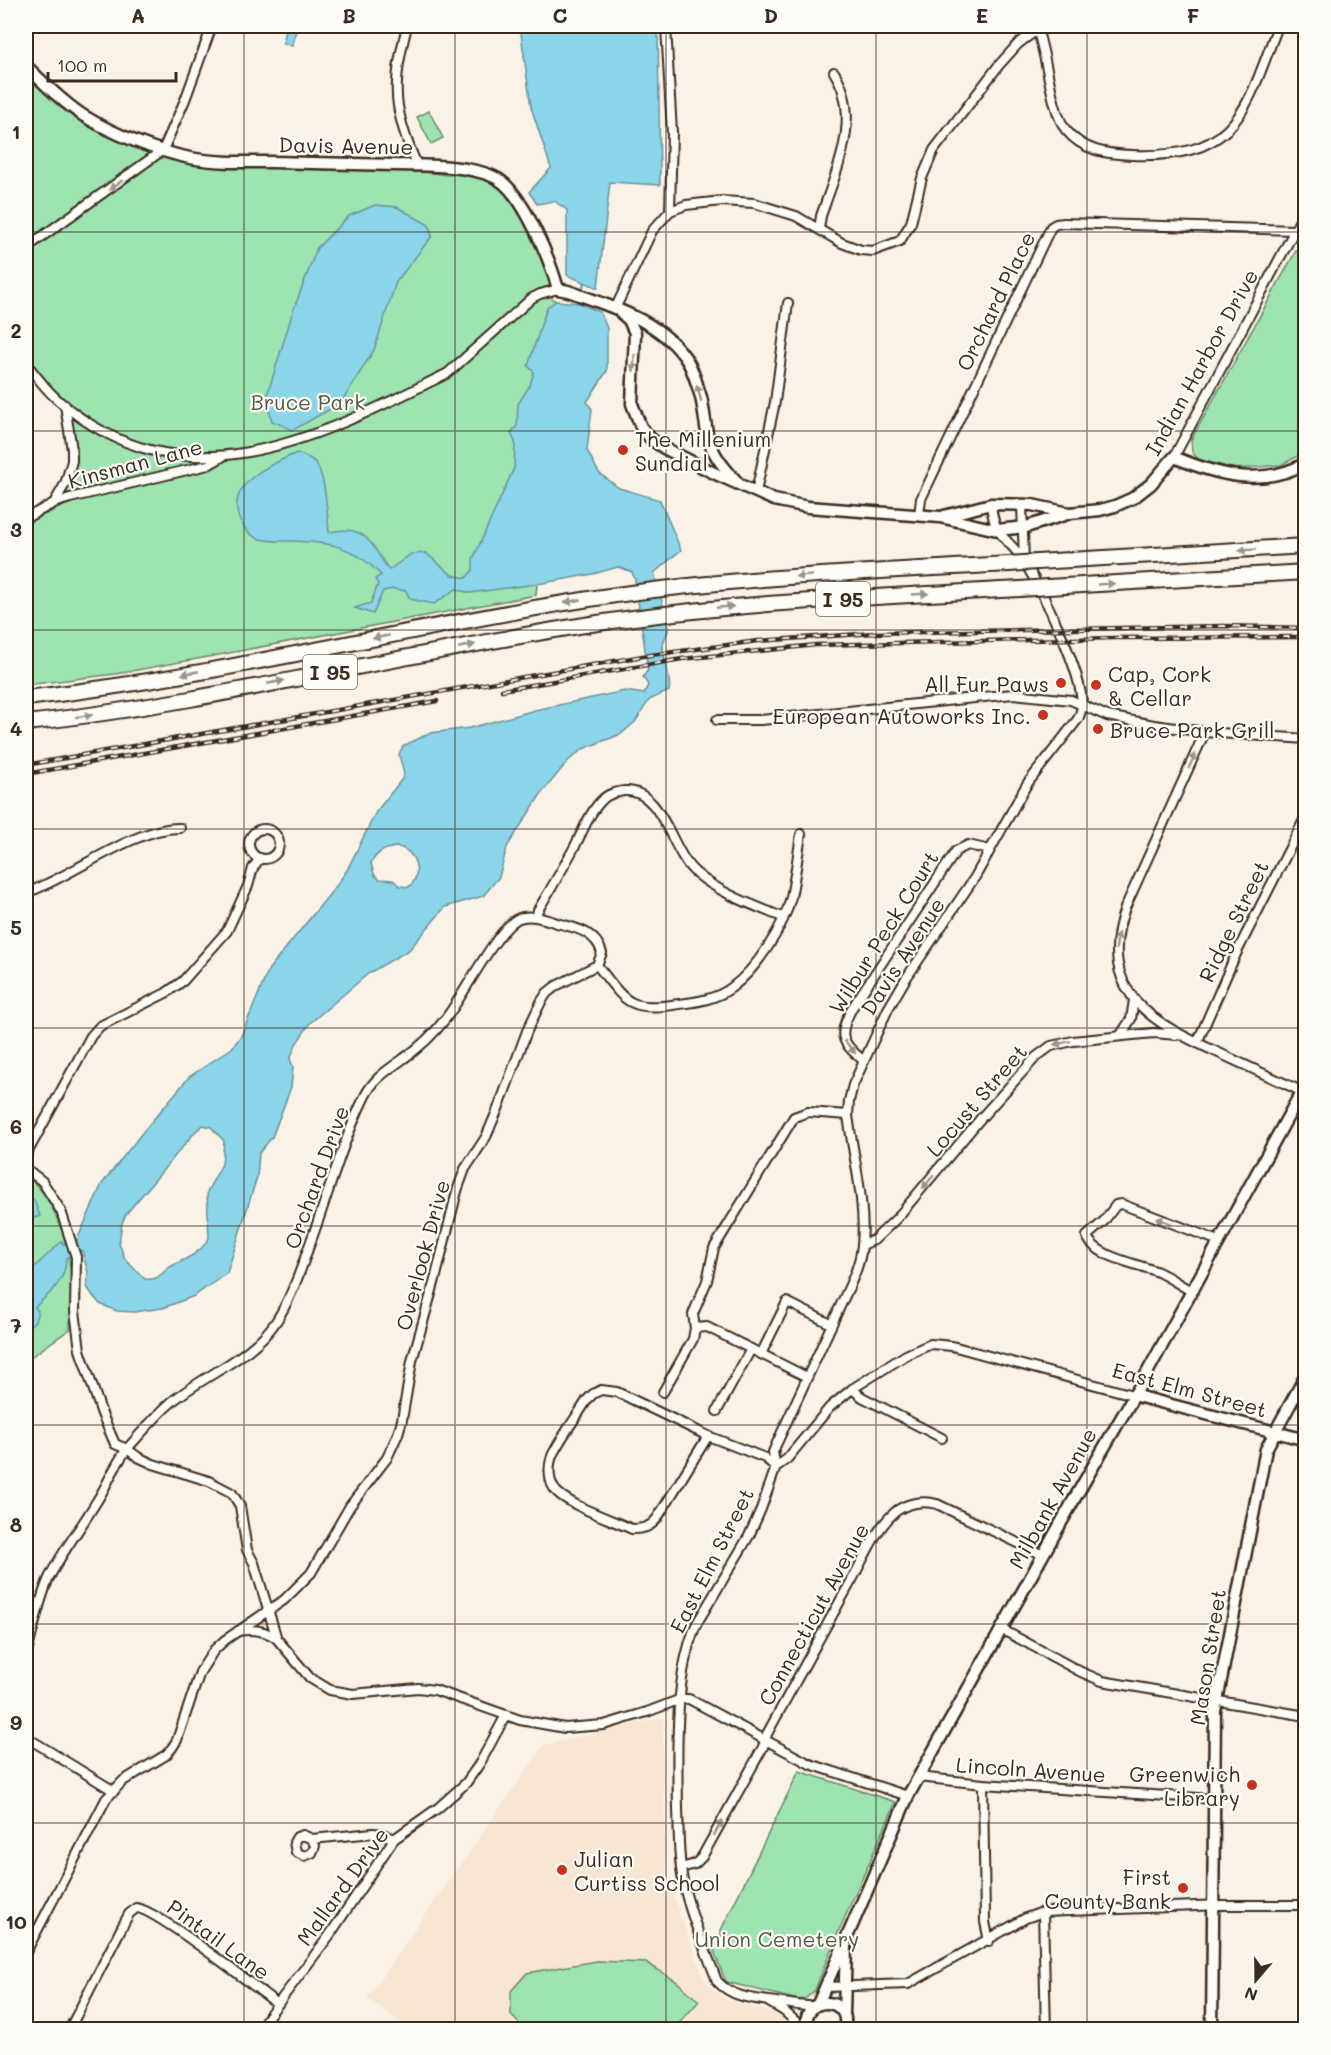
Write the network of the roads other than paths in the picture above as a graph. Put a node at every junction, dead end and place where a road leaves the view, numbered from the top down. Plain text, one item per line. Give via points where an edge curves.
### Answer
1 (212, 26) edge
2 (407, 26) edge
3 (666, 26) edge
4 (1278, 26) edge
5 (1039, 27) edge
6 (26, 66) edge
7 (834, 72) dead end
8 (163, 150) junction
9 (417, 165) junction
10 (1305, 209) edge
11 (670, 211) junction
12 (819, 229) junction
13 (1294, 231) junction
14 (26, 248) edge
15 (563, 290) junction
16 (788, 303) dead end
17 (617, 310) junction
18 (26, 363) edge
19 (65, 405) junction
20 (223, 456) junction
21 (1174, 457) junction
22 (1305, 463) edge
23 (738, 483) junction
24 (756, 492) junction
25 (54, 503) junction
26 (991, 504) junction
27 (1022, 504) junction
28 (1070, 513) junction
29 (919, 515) junction
30 (940, 517) junction
31 (26, 518) edge
32 (1022, 528) junction
33 (997, 530) junction
34 (1305, 546) edge
35 (1030, 561) junction
36 (1305, 572) edge
37 (26, 698) edge
38 (1082, 704) junction
39 (717, 720) dead end
40 (26, 723) edge
41 (1205, 732) junction
42 (1305, 739) edge
43 (1305, 816) edge
44 (180, 828) dead end
45 (801, 834) dead end
46 (990, 850) junction
47 (260, 858) dead end
48 (26, 894) edge
49 (536, 917) junction
50 (782, 917) junction
51 (597, 965) junction
52 (1132, 998) junction
53 (1181, 1035) junction
54 (1120, 1036) junction
55 (1197, 1043) junction
56 (863, 1060) junction
57 (1304, 1091) edge
58 (848, 1115) junction
59 (26, 1155) edge
60 (26, 1169) edge
61 (1219, 1241) junction
62 (862, 1245) junction
63 (1191, 1291) junction
64 (831, 1324) junction
65 (695, 1328) junction
66 (751, 1349) junction
67 (761, 1354) junction
68 (1305, 1375) edge
69 (807, 1377) junction
70 (852, 1389) junction
71 (663, 1392) dead end
72 (1133, 1395) junction
73 (717, 1411) dead end
74 (1273, 1432) junction
75 (708, 1436) junction
76 (942, 1438) dead end
77 (1305, 1440) edge
78 (127, 1449) junction
79 (776, 1467) junction
80 (1043, 1555) junction
81 (268, 1611) junction
82 (1001, 1629) junction
83 (237, 1632) junction
84 (277, 1638) junction
85 (26, 1658) edge
86 (681, 1699) junction
87 (1216, 1702) junction
88 (507, 1715) junction
89 (1305, 1716) edge
90 (26, 1737) edge
91 (765, 1740) junction
92 (918, 1777) junction
93 (983, 1784) junction
94 (114, 1791) junction
95 (908, 1796) junction
96 (1214, 1799) junction
97 (312, 1839) dead end
98 (394, 1839) junction
99 (681, 1868) junction
100 (1305, 1905) edge
101 (1213, 1906) junction
102 (1044, 1912) junction
103 (847, 1933) junction
104 (989, 1941) junction
105 (26, 1952) edge
106 (826, 1987) junction
107 (844, 1987) junction
108 (767, 2002) junction
109 (278, 2004) junction
110 (817, 2005) junction
111 (844, 2013) junction
112 (845, 2029) edge
113 (69, 2030) edge
114 (258, 2030) edge
115 (807, 2030) edge
116 (1046, 2030) edge
117 (1212, 2030) edge

1 - 8 street
2 - 9 street via 396,92 399,117
3 - 11 street via 672,133
4 - 5 street via 1254,92 1229,128 1213,141 1189,151 1143,155 1094,150 1064,128
5 - 12 street via 999,65 934,150 922,178 911,223 900,241 873,251 861,250
6 - 8 main road, Davis Avenue via 84,116
7 - 12 street via 845,98 847,134
8 - 9 main road, Davis Avenue via 214,161
8 -> 14 street
9 - 15 main road, Davis Avenue via 471,170 498,179 510,188
10 - 13 street, Indian Harbor Drive
11 - 12 street via 701,202 754,203 796,216
11 - 17 street via 652,231
13 - 21 street, Indian Harbor Drive
13 - 29 street, Orchard Place via 1064,223 1051,227 921,500
15 - 17 main road
15 - 20 street via 532,298 436,380 327,430 256,452
16 - 24 street via 775,402
23 -> 17 main road via 711,446 689,364 658,331
17 -> 23 main road via 629,320 635,333 632,404 641,427 664,447
18 - 19 street
19 - 20 street via 128,442 187,455
19 - 25 street, Kinsman Lane via 72,460
20 - 25 street, Kinsman Lane via 208,465
21 - 22 main road via 1248,478 1276,475
21 - 28 main road, Indian Harbor Drive via 1152,484 1133,498 1100,510
23 - 24 main road
24 - 29 main road via 797,505
25 - 31 street, Kinsman Lane
26 - 27 main road
26 - 30 main road
26 - 33 street
27 - 28 main road, Indian Harbor Drive
27 - 32 street
28 - 32 main road, Indian Harbor Drive
29 - 30 main road
30 - 33 main road
32 - 33 main road
32 - 35 street
33 - 35 street
34 -> 35 highway, I 95
35 -> 37 highway, I 95, bridge via 664,588
35 - 38 street via 1065,644
40 -> 36 highway, I 95, bridge via 156,705 536,633 667,613
38 - 39 street via 1003,695 761,720
38 - 41 street via 1107,716
38 - 46 street, Davis Avenue via 1078,719 1027,784
41 - 42 street
52 -> 41 street via 1117,962 1119,923
43 - 55 street, Ridge Street via 1236,954
44 - 48 street via 156,831 129,842
45 - 50 street via 790,900
46 - 56 street, Davis Avenue via 905,980
46 -> 56 street, Wilbur Peck Court via 968,845 956,850 852,1008 844,1023 843,1040
47 - 59 street via 227,931 183,981 100,1026 92,1036
49 - 50 street via 595,809 610,794 628,791 648,799 670,830 681,856 696,873 720,889
49 - 51 street via 591,934 602,953
49 - 78 street, Orchard Drive via 512,923 433,1034 386,1070 371,1087 356,1116 297,1281 266,1335 173,1401
50 - 51 street via 771,943 747,972 731,988 699,1001 652,1007 632,1004 620,996
51 - 81 street, Overlook Drive via 556,986 541,1002 490,1127 462,1176 392,1448 337,1526 311,1573
52 - 53 street via 1150,1016
52 - 54 street via 1131,1019
53 - 54 street, Locust Street
53 - 55 street
54 -> 62 street, Locust Street via 1058,1043 1036,1057 897,1218 874,1240
55 - 57 street
56 - 58 street, Davis Avenue via 853,1084
57 - 61 main road, Milbank Avenue
58 - 62 street, Davis Avenue
58 - 65 street via 808,1112 794,1117 714,1248 707,1281 693,1314
60 - 78 street via 47,1189 61,1211 76,1257 75,1311 80,1350 115,1443
61 - 63 main road, Milbank Avenue
61 -> 63 street via 1121,1204 1087,1236 1110,1256 1160,1273
62 - 64 street, Davis Avenue via 856,1271
63 - 72 main road, Milbank Avenue
64 - 67 street via 787,1302
64 - 69 street, Davis Avenue
65 - 66 street via 706,1327
65 - 71 street via 693,1339
66 - 67 street
66 - 73 street
67 - 69 street
68 - 74 main road, Mason Street
69 - 79 street, Davis Avenue via 773,1452
70 - 72 street, East Elm Street via 906,1355 940,1344
70 - 76 street
70 - 79 street, East Elm Street via 830,1407 788,1460
72 - 74 main road, East Elm Street
72 - 80 main road, Milbank Avenue
74 - 77 main road, East Elm Street
74 - 87 main road, Mason Street via 1266,1449
75 - 75 street via 617,1392 601,1390 587,1401 552,1457 551,1483 569,1501 632,1529 642,1529 653,1524
75 - 79 street via 765,1458
78 - 81 street via 153,1464 232,1493 240,1506 247,1550
78 - 85 street, Orchard Drive via 50,1577
79 - 86 street, East Elm Street via 749,1536 692,1635
80 - 82 main road, Milbank Avenue
80 - 91 street, Connecticut Avenue via 938,1504 922,1502 896,1511 880,1531
81 - 83 street, Overlook Drive
81 - 84 street
82 - 87 street via 1102,1681
82 - 92 main road, Milbank Avenue
83 - 84 street via 263,1632
83 - 94 street, Overlook Drive via 207,1660 172,1748
84 - 88 street via 310,1678 330,1690 353,1694 435,1690
86 - 88 street via 623,1720 583,1728 546,1726
86 - 91 street via 688,1699
86 - 99 street, East Elm Street via 677,1754
87 - 89 street
87 - 96 main road, Mason Street
88 - 98 street, Mallard Drive via 466,1784
90 - 94 street
91 - 95 street via 810,1764
99 -> 91 street, Connecticut Avenue via 702,1857
92 - 93 street, Lincoln Avenue
92 - 95 main road, Milbank Avenue
93 - 96 street, Lincoln Avenue
93 - 104 street
94 - 105 street, Overlook Drive via 106,1799
95 - 103 main road, Milbank Avenue
96 - 101 main road, Mason Street
97 - 98 street via 373,1833
98 - 109 street, Mallard Drive
99 - 108 street, East Elm Street via 691,1910 717,1981 736,1994
100 - 101 street
101 - 102 street
101 - 117 main road, Mason Street
102 - 104 street via 1026,1918
102 - 116 street
103 - 106 main road, Milbank Avenue
103 - 107 main road, Milbank Avenue
104 - 107 street via 908,1984
106 - 107 street
106 - 110 main road, Milbank Avenue
107 - 111 main road, Milbank Avenue
108 - 110 street, East Elm Street
108 - 115 street, East Elm Street
109 - 113 street, Pintail Lane via 151,1912 136,1908 129,1914
109 - 114 street, Mallard Drive
110 - 111 main road via 831,2003
110 - 115 main road, Milbank Avenue via 807,2016
111 - 112 main road, Milbank Avenue

